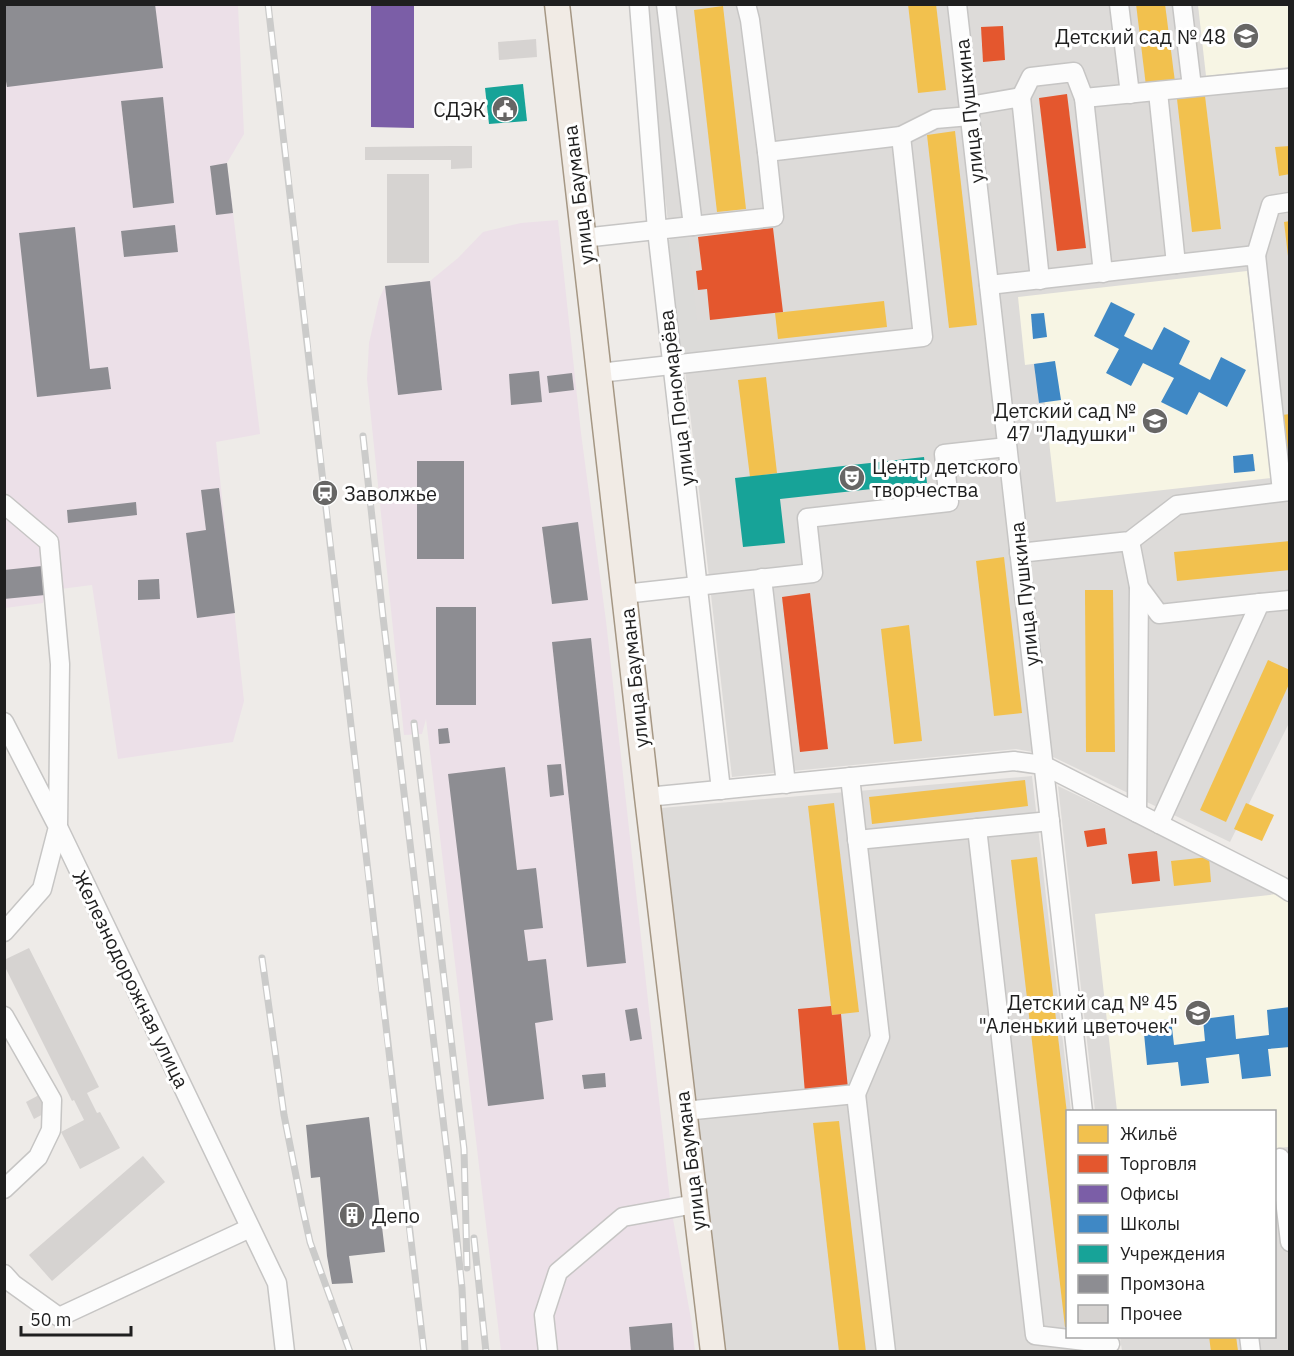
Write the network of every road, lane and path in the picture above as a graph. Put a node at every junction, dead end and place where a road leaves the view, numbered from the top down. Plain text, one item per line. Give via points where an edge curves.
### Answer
1 (557, 4) edge
2 (639, 4) edge
3 (666, 4) edge
4 (746, 4) edge
5 (957, 4) edge
6 (1119, 4) edge
7 (1182, 4) edge
8 (1290, 78) edge
9 (1192, 87) junction
10 (1158, 92) junction
11 (1130, 94) junction
12 (1021, 97) junction
13 (1084, 98) junction
14 (969, 111) junction
15 (901, 136) junction
16 (768, 152) junction
17 (1290, 202) edge
18 (693, 226) junction
19 (657, 230) junction
20 (583, 238) junction
21 (1256, 255) junction
22 (1176, 264) junction
23 (1102, 273) junction
24 (1040, 280) junction
25 (989, 285) junction
26 (672, 365) junction
27 (599, 373) junction
28 (1007, 447) junction
29 (1286, 491) edge
30 (4, 504) edge
31 (1130, 541) junction
32 (1019, 553) junction
33 (762, 578) junction
34 (698, 586) junction
35 (1139, 587) junction
36 (624, 594) junction
37 (1290, 600) edge
38 (1260, 603) junction
39 (4, 722) edge
40 (1043, 765) junction
41 (850, 777) junction
42 (786, 784) junction
43 (721, 790) junction
44 (647, 797) junction
45 (1137, 813) junction
46 (1050, 821) junction
47 (1159, 824) junction
48 (58, 827) junction
49 (977, 828) junction
50 (857, 840) junction
51 (1290, 892) edge
52 (4, 932) edge
53 (4, 1016) edge
54 (856, 1094) junction
55 (1083, 1110) edge
56 (684, 1111) junction
57 (1281, 1158) edge
58 (4, 1189) edge
59 (695, 1204) junction
60 (250, 1228) junction
61 (1290, 1242) edge
62 (4, 1274) edge
63 (1110, 1344) edge
64 (285, 1352) edge
65 (548, 1352) edge
66 (713, 1352) edge
67 (886, 1352) edge

1 - 20 main road, улица Баумана
2 - 19 street, улица Пономарёва
3 - 18 street
4 - 16 street
5 - 14 street, улица Пушкина
6 - 11 street
7 - 9 street
8 - 9 street
9 - 10 street
10 - 11 street
10 - 22 street
11 - 13 street
12 - 13 street via 1031,77 1074,72
12 - 14 street
12 - 24 street
13 - 23 street
14 - 15 street via 935,119
14 - 25 street, улица Пушкина
15 - 16 street
15 - 26 street via 923,337
16 - 18 street via 774,217
17 - 21 street via 1271,205
18 - 19 street
19 - 20 street
19 - 26 street, улица Пономарёва
20 - 27 main road, улица Баумана
21 - 22 street
21 - 29 street
22 - 23 street
23 - 24 street
24 - 25 street
25 - 28 street, улица Пушкина
26 - 27 street
26 - 34 street, улица Пономарёва
27 - 36 main road, улица Баумана
28 - 32 street, улица Пушкина
28 - 33 street via 944,454 949,502 807,518 813,573
29 - 31 street via 1178,505
30 - 48 street, Железнодорожная улица via 49,542 60,664
31 - 32 street
31 - 35 street
32 - 40 street, улица Пушкина
33 - 34 street
33 - 42 street
34 - 36 street
34 - 43 street, улица Пономарёва
35 - 38 street via 1159,614
35 - 45 street
36 - 44 main road, улица Баумана
37 - 38 street
38 - 47 street
39 - 48 street
40 - 41 street via 1014,761
40 - 45 street
40 - 46 street, улица Пушкина
41 - 42 street
41 - 50 street
42 - 43 street
43 - 44 street
44 - 56 main road, улица Баумана
45 - 47 street
46 - 49 street
46 - 55 street, улица Пушкина
47 - 51 street
48 - 52 street via 42,889
48 - 60 street, Железнодорожная улица
49 - 50 street
49 - 63 street via 1035,1335
50 - 54 street via 880,1037
53 - 58 street via 52,1100 51,1130 38,1157
54 - 56 street
54 - 67 street
56 - 59 main road, улица Баумана
57 - 61 street
59 - 65 street via 623,1217 558,1272 544,1315
59 - 66 main road, улица Баумана
60 - 62 street via 59,1317
60 - 64 street, Железнодорожная улица via 277,1283

